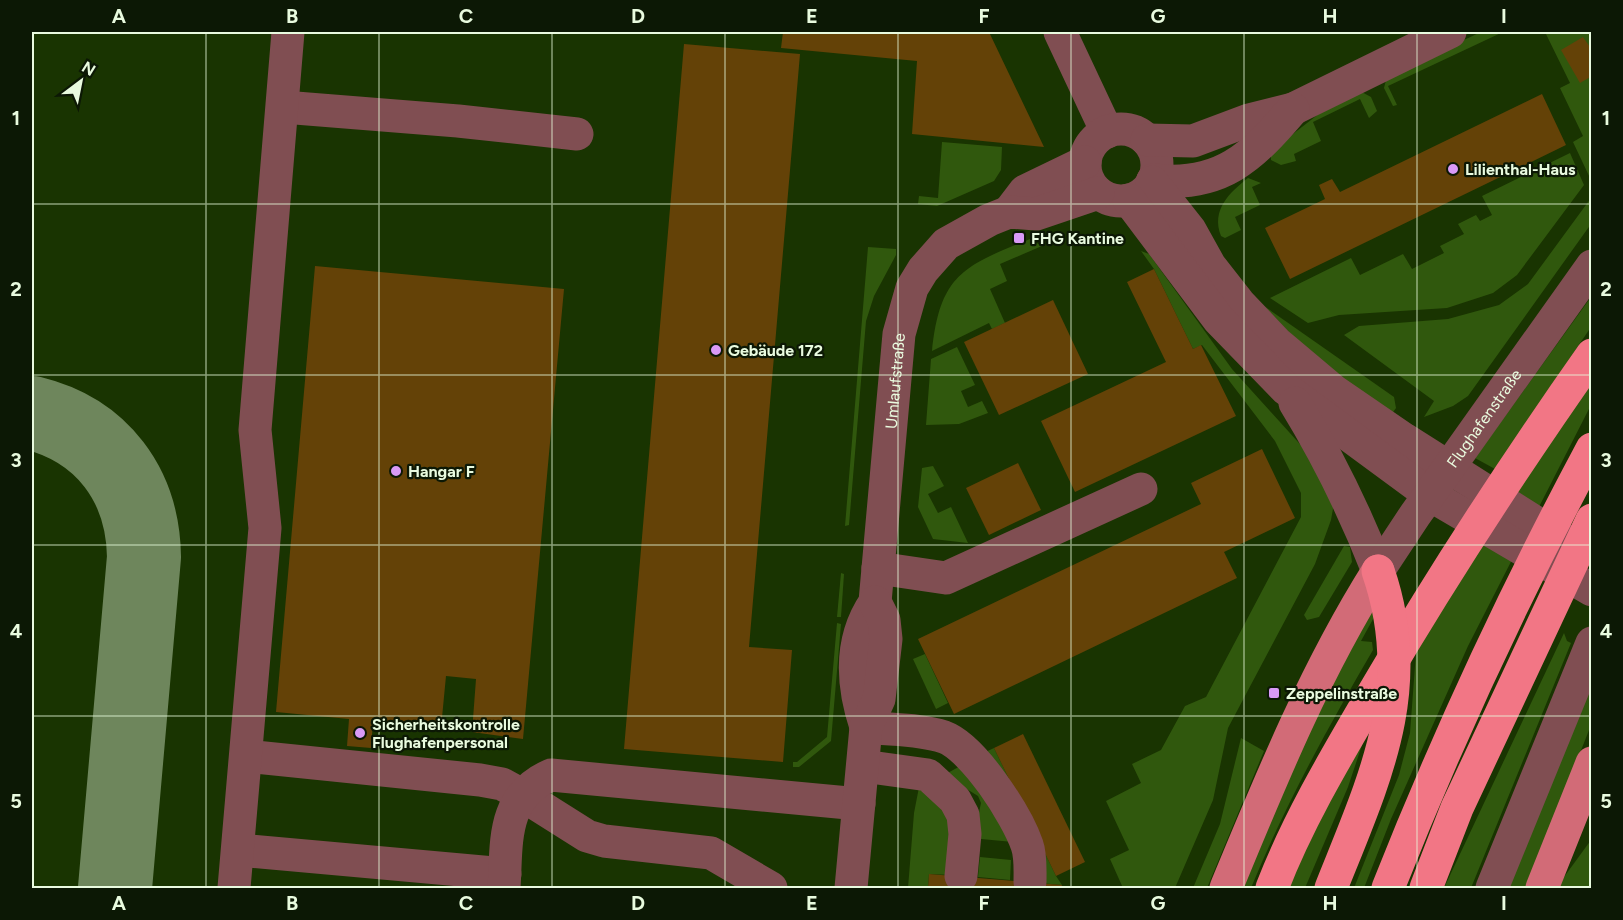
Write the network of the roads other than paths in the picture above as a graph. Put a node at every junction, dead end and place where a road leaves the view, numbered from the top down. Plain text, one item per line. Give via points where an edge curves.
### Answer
1 (288, 32) edge
2 (1060, 32) edge
3 (1450, 32) edge
4 (283, 107) junction
5 (1293, 110) junction
6 (1107, 132) junction
7 (577, 134) dead end
8 (1147, 140) junction
9 (1085, 162) junction
10 (1213, 177) junction
11 (1133, 189) junction
12 (1009, 212) junction
13 (1190, 230) junction
14 (1592, 266) edge
15 (1592, 355) edge
16 (1286, 389) junction
17 (1592, 449) edge
18 (1439, 482) junction
19 (1141, 489) dead end
20 (1592, 520) edge
21 (878, 568) junction
22 (1378, 571) junction
23 (1591, 581) edge
24 (1592, 643) edge
25 (866, 727) junction
26 (962, 750) junction
27 (246, 756) junction
28 (1592, 763) edge
29 (863, 766) junction
30 (928, 775) junction
31 (522, 795) junction
32 (859, 804) junction
33 (238, 850) junction
34 (961, 876) dead end
35 (426, 878) edge
36 (505, 881) edge
37 (1030, 882) dead end
38 (234, 888) edge
39 (771, 888) edge
40 (851, 888) edge
41 (1226, 888) edge
42 (1272, 888) edge
43 (1331, 888) edge
44 (1388, 888) edge
45 (1426, 888) edge
46 (1492, 888) edge
47 (1542, 888) edge

1 - 4 street
2 - 6 street
3 - 5 street
4 - 7 street
4 - 27 street via 255,430 265,528
5 - 8 street via 1249,120 1193,141
5 - 10 street via 1249,157
6 - 8 street via 1121,129
6 - 9 street via 1096,139
8 - 11 street via 1157,160
9 - 11 street via 1086,173
9 - 12 street, Umlaufstraße via 1024,191
10 - 11 street
10 - 13 street via 1200,198
11 - 12 street, Umlaufstraße via 1036,214
11 - 13 street
11 - 16 street via 1219,320
12 - 21 street, Umlaufstraße via 946,244 923,270 908,298 899,334
13 - 18 street via 1210,266 1277,343
14 - 18 street, Flughafenstraße
15 - 42 highway via 1429,598 1308,808
16 - 18 street
16 - 22 street via 1357,516
17 - 44 highway via 1555,518 1424,797
18 - 22 street, Flughafenstraße
18 - 23 street
19 - 21 street via 946,578
20 - 45 highway via 1457,808
21 - 25 street, Umlaufstraße via 875,602 884,620 886,639 879,699
22 - 41 main road via 1349,617 1294,724
22 - 43 highway via 1393,628 1395,665 1389,730 1378,769
24 - 46 street
25 - 26 street via 946,738
25 - 29 street, Umlaufstraße
26 - 30 street
26 - 37 street via 974,760 1020,827 1028,848
27 - 31 street via 480,780 502,784
27 - 33 street
28 - 47 main road
29 - 30 street
29 - 32 street, Umlaufstraße
30 - 34 street via 955,800 963,815
31 - 32 street via 533,783 551,775
31 - 36 street via 509,819
31 - 39 street via 587,836 604,842 711,853
32 - 40 street, Umlaufstraße
33 - 35 street
33 - 38 street
35 - 36 street

